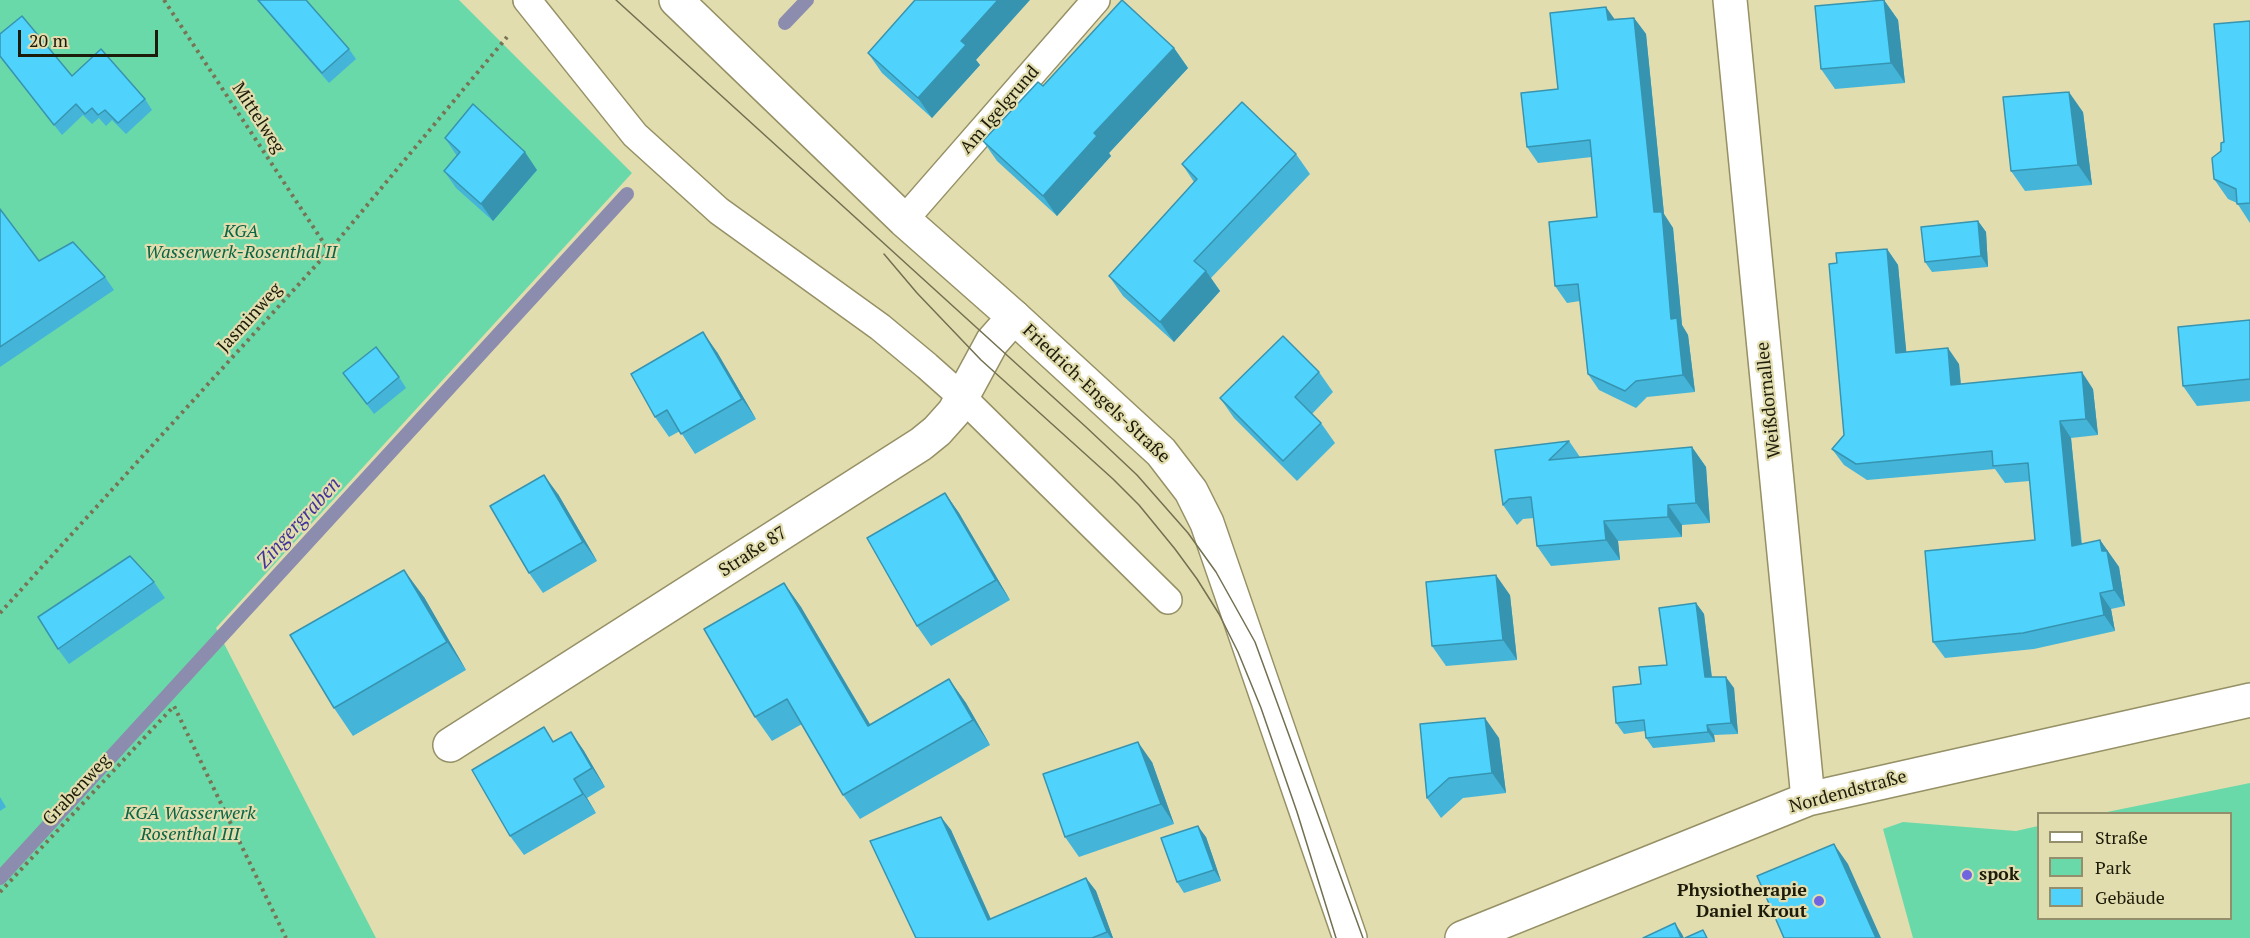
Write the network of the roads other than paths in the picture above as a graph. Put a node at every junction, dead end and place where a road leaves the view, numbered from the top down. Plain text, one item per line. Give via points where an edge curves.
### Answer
1 (676, 0) edge
2 (1096, 0) edge
3 (1730, 0) edge
4 (530, 3) edge
5 (904, 220) junction
6 (1014, 317) junction
7 (963, 398) junction
8 (1168, 600) dead end
9 (2250, 700) edge
10 (450, 745) dead end
11 (1808, 799) junction
12 (1350, 938) edge
13 (1462, 938) edge

1 - 5 street, Friedrich-Engels-Straße
2 - 5 lane, Am Igelgrund
3 - 11 street, Weißdornallee
4 - 7 lane via 635,135 719,211 886,332
5 - 6 street, Friedrich-Engels-Straße
6 - 7 street, Straße 87 via 992,342
6 - 12 street, Friedrich-Engels-Straße via 1161,452 1199,506
7 - 8 lane
7 - 10 street, Straße 87 via 946,422 921,444
9 - 11 street, Nordendstraße
11 - 13 street, Nordendstraße

